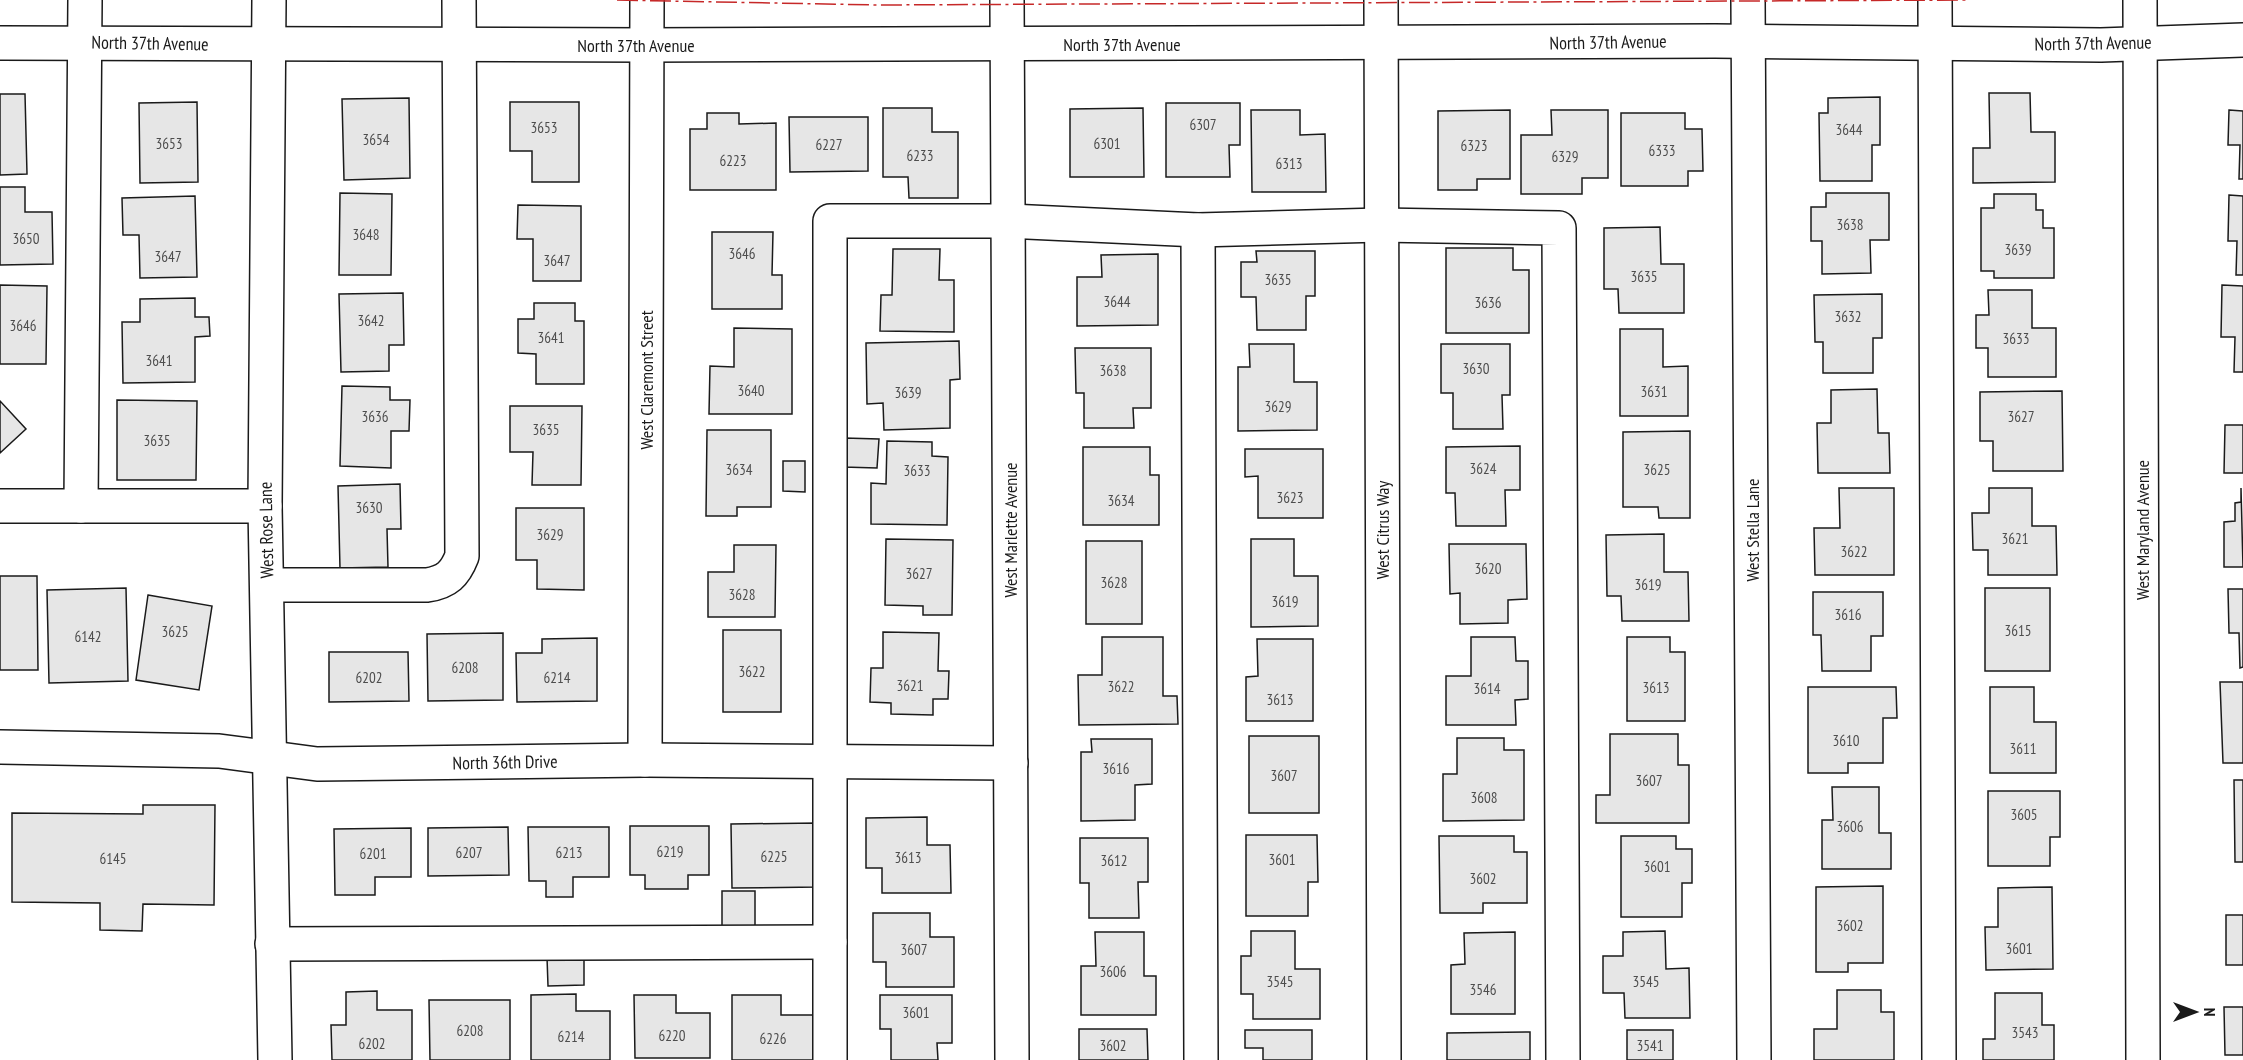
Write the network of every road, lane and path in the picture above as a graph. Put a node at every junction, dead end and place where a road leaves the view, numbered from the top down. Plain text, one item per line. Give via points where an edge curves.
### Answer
1 (85, 0) edge
2 (269, 0) edge
3 (459, 0) edge
4 (647, 0) edge
5 (1007, 0) edge
6 (1381, 0) edge
7 (1748, 0) edge
8 (1935, 0) edge
9 (2140, 0) edge
10 (2243, 40) edge
11 (86, 42) junction
12 (1750, 42) junction
13 (1935, 42) junction
14 (0, 43) edge
15 (2140, 43) junction
16 (270, 44) junction
17 (459, 44) junction
18 (1007, 44) junction
19 (1381, 44) junction
20 (647, 45) junction
21 (1008, 221) junction
22 (1380, 225) junction
23 (1198, 230) junction
24 (0, 506) edge
25 (81, 506) junction
26 (265, 506) junction
27 (267, 585) junction
28 (0, 747) edge
29 (268, 757) junction
30 (645, 760) junction
31 (828, 762) junction
32 (1011, 763) junction
33 (830, 942) junction
34 (272, 944) junction
35 (275, 1060) edge
36 (830, 1060) edge
37 (1012, 1060) edge
38 (1201, 1060) edge
39 (1384, 1060) edge
40 (1563, 1060) edge
41 (1754, 1060) edge
42 (1939, 1060) edge
43 (2143, 1060) edge

1 - 11 street
2 - 16 street, West Rose Lane
3 - 17 street
4 - 20 street, West Claremont Street
5 - 18 street, West Marlette Avenue
6 - 19 street, West Citrus Way
7 - 12 street, West Stella Lane
8 - 13 street
9 - 15 street, West Maryland Avenue
10 - 15 street, North 37th Avenue
11 - 14 street, North 37th Avenue
11 - 16 street, North 37th Avenue
11 - 25 street
12 - 13 street, North 37th Avenue
12 - 19 street, North 37th Avenue
12 - 41 street, West Stella Lane
13 - 15 street, North 37th Avenue
13 - 42 street
15 - 43 street, West Maryland Avenue
16 - 17 street, North 37th Avenue
16 - 26 street, West Rose Lane
17 - 20 street, North 37th Avenue
17 - 27 street via 462,556 455,574 427,585
18 - 19 street, North 37th Avenue
18 - 20 street, North 37th Avenue
18 - 21 street, West Marlette Avenue
19 - 22 street, West Citrus Way
20 - 30 street, West Claremont Street
21 - 23 street
21 - 31 street via 830,221
21 - 32 street, West Marlette Avenue
22 - 23 street
22 - 39 street, West Citrus Way
22 - 40 street via 1559,228
23 - 38 street
24 - 25 street
25 - 26 street
26 - 27 street, West Rose Lane
27 - 29 street, West Rose Lane
28 - 29 street, North 36th Drive via 219,751
29 - 30 street, North 36th Drive via 317,764
29 - 34 street, West Rose Lane
30 - 31 street, North 36th Drive
31 - 32 street, North 36th Drive
31 - 33 street
32 - 37 street, West Marlette Avenue
33 - 34 street
33 - 36 street
34 - 35 street, West Rose Lane

